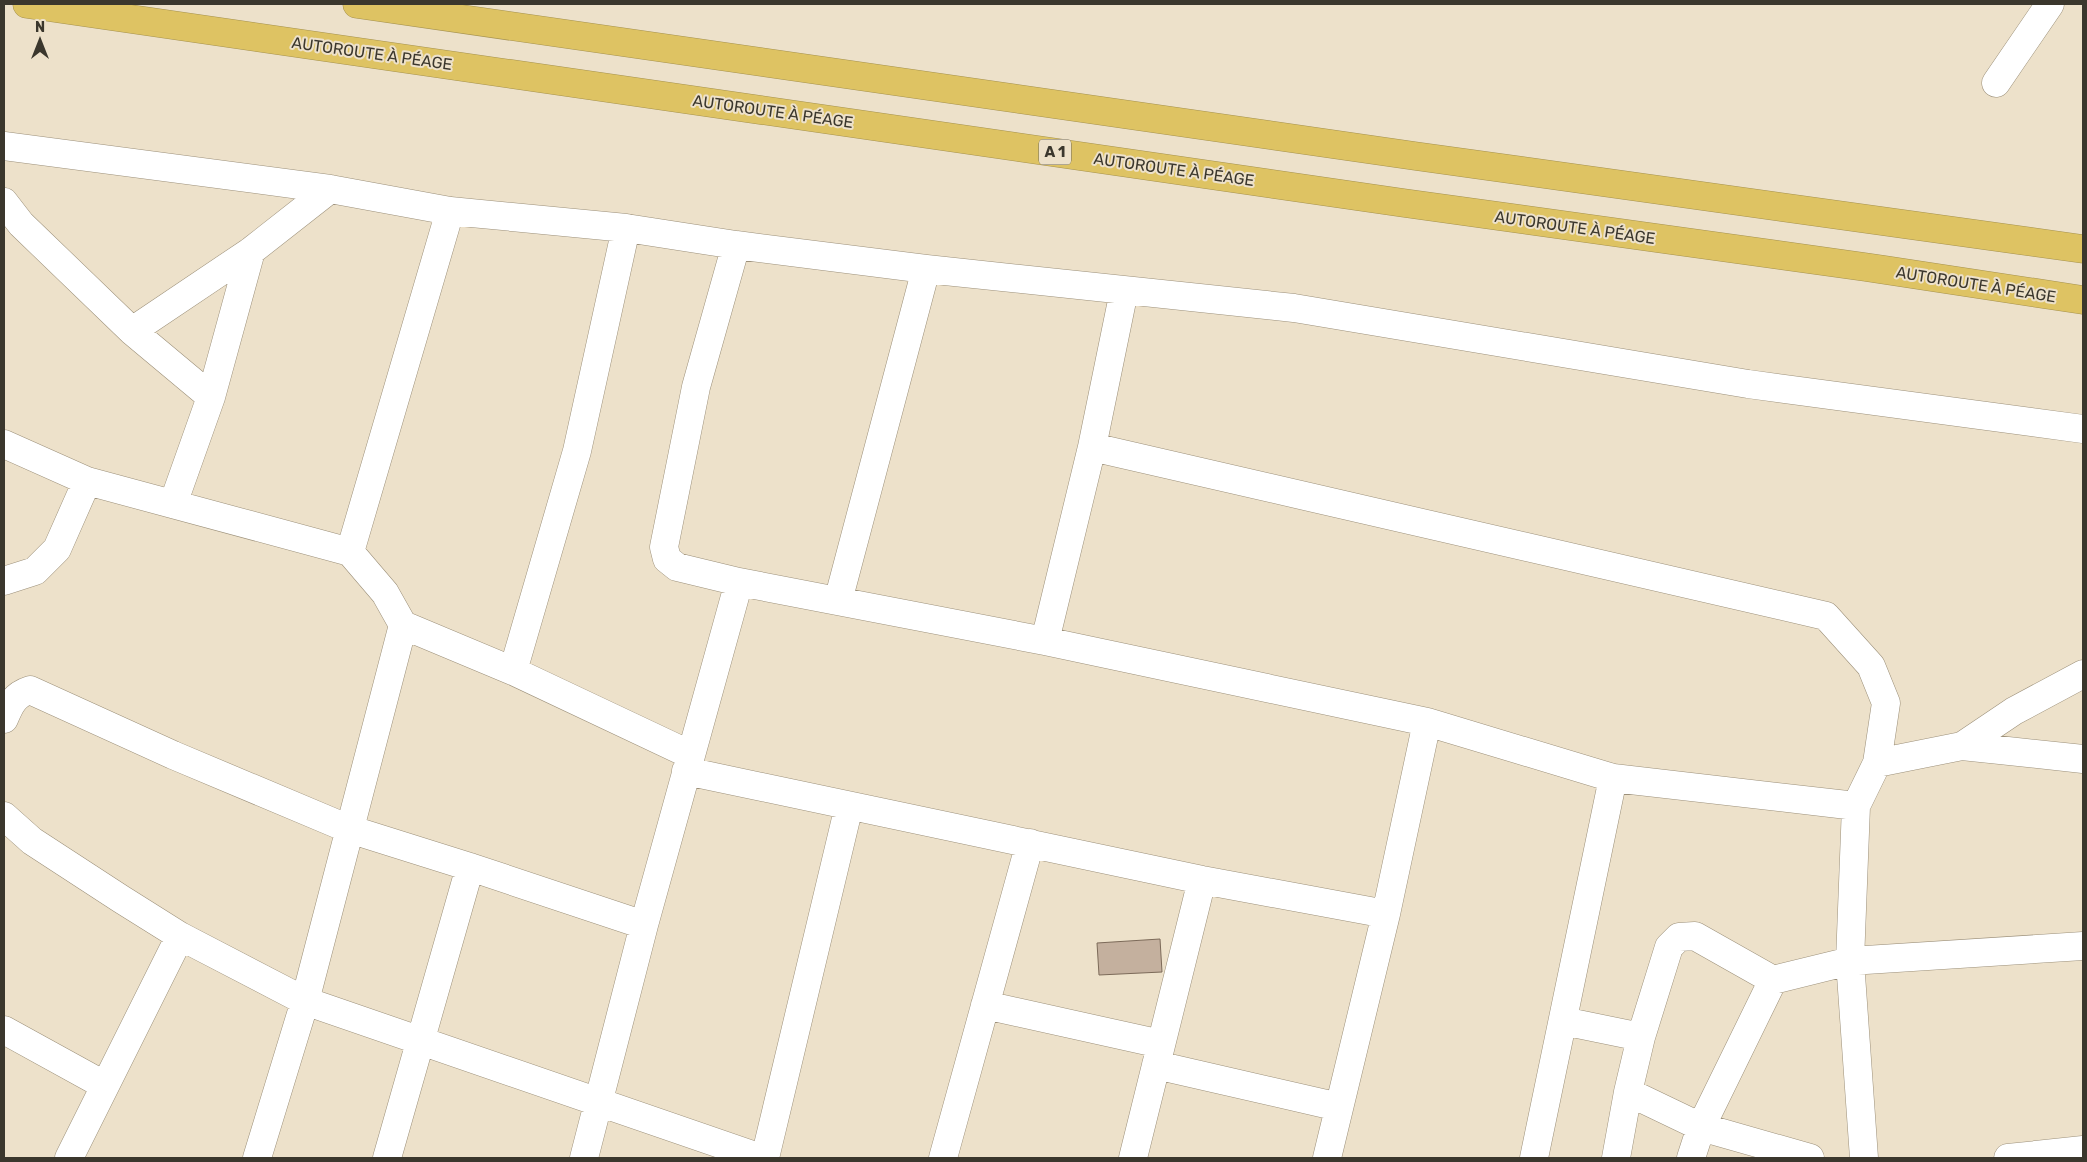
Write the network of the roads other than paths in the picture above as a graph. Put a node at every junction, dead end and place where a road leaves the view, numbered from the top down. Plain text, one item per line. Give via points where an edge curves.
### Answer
1 (27, 4) edge
2 (357, 4) edge
3 (2050, 4) edge
4 (1996, 83) dead end
5 (4, 146) edge
6 (330, 189) junction
7 (4, 202) edge
8 (450, 211) junction
9 (626, 228) junction
10 (12, 230) edge
11 (736, 245) junction
12 (2083, 249) edge
13 (251, 251) junction
14 (926, 269) junction
15 (1124, 291) junction
16 (2083, 300) edge
17 (132, 331) junction
18 (211, 397) junction
19 (2083, 429) edge
20 (4, 444) edge
21 (1092, 447) junction
22 (88, 480) junction
23 (174, 504) junction
24 (350, 552) junction
25 (4, 581) edge
26 (739, 582) junction
27 (838, 601) junction
28 (403, 625) junction
29 (1045, 641) junction
30 (514, 671) junction
31 (2083, 674) edge
32 (4, 719) edge
33 (1427, 722) junction
34 (1962, 746) junction
35 (2083, 758) edge
36 (689, 763) junction
37 (1877, 763) junction
38 (1613, 778) junction
39 (849, 806) junction
40 (1856, 806) junction
41 (4, 816) edge
42 (349, 829) junction
43 (1030, 843) junction
44 (470, 867) junction
45 (1202, 880) junction
46 (1386, 914) junction
47 (644, 925) junction
48 (180, 936) junction
49 (2083, 946) edge
50 (1850, 960) junction
51 (1773, 980) junction
52 (305, 1000) junction
53 (985, 1005) junction
54 (1563, 1020) junction
55 (4, 1030) edge
56 (1641, 1037) junction
57 (420, 1040) junction
58 (1158, 1054) junction
59 (104, 1085) junction
60 (1628, 1092) junction
61 (597, 1102) junction
62 (1340, 1107) junction
63 (1701, 1127) junction
64 (2083, 1150) edge
65 (69, 1158) edge
66 (257, 1158) edge
67 (387, 1158) edge
68 (584, 1158) edge
69 (763, 1158) edge
70 (943, 1158) edge
71 (1133, 1158) edge
72 (1327, 1158) edge
73 (1534, 1158) edge
74 (1616, 1158) edge
75 (1691, 1158) edge
76 (1810, 1158) edge
77 (1864, 1158) edge
78 (2008, 1158) edge

1 - 16 highway, AUTOROUTE À PÉAGE / A 1
2 - 12 highway
3 - 4 street
5 - 6 street
6 - 8 street
6 - 13 street
7 - 10 street
8 - 9 street
8 - 24 street
9 - 11 street
9 - 30 street via 577,450
10 - 17 street
11 - 14 street
11 - 26 street via 696,387 664,547 667,559 677,567
13 - 17 street
13 - 18 street
14 - 15 street
14 - 27 street
15 - 19 street via 1294,308 1748,384
15 - 21 street
17 - 18 street
18 - 23 street
20 - 22 street
21 - 29 street
21 - 37 street via 1826,616 1871,666 1886,703
22 - 23 street
22 - 25 street via 57,549 34,570
23 - 24 street
24 - 28 street via 385,593
26 - 27 street
26 - 36 street
27 - 29 street
28 - 30 street
28 - 42 street
29 - 33 street
30 - 36 street
31 - 34 street via 2014,710
32 - 42 street via 12,700 30,690
33 - 38 street
33 - 46 street
34 - 35 street
34 - 37 street
36 - 39 street
36 - 47 street
37 - 40 street
38 - 40 street
38 - 54 street
39 - 43 street
39 - 69 street
40 - 50 street
41 - 48 street via 32,840 99,886
42 - 44 street
42 - 52 street
43 - 45 street
43 - 53 street
44 - 47 street
44 - 57 street
45 - 46 street
45 - 58 street
46 - 62 street
47 - 61 street
48 - 52 street
48 - 59 street
49 - 50 street
50 - 51 street
50 - 77 street
51 - 56 street via 1695,936 1679,937 1669,947
51 - 63 street
52 - 57 street
52 - 66 street
53 - 58 street
53 - 70 street
54 - 56 street
54 - 73 street
55 - 59 street
56 - 60 street
57 - 61 street
57 - 67 street
58 - 62 street
58 - 71 street
59 - 65 street
60 - 63 street
60 - 74 street
61 - 68 street
61 - 69 street
62 - 72 street
63 - 75 street
63 - 76 street
64 - 78 street

